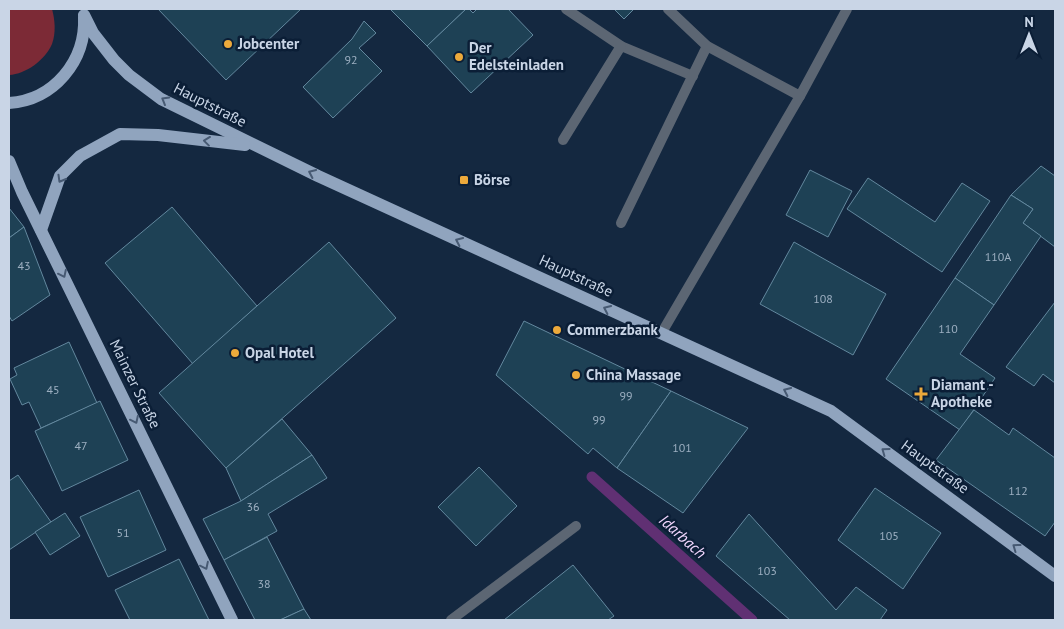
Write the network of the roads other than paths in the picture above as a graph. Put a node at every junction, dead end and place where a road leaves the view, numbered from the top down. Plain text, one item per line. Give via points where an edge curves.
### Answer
1 (566, 9) edge
2 (668, 9) edge
3 (847, 9) edge
4 (83, 12) edge
5 (621, 46) junction
6 (707, 46) junction
7 (693, 76) junction
8 (800, 96) junction
9 (9, 103) edge
10 (563, 140) dead end
11 (255, 146) junction
12 (9, 161) edge
13 (621, 223) dead end
14 (41, 230) junction
15 (661, 334) junction
16 (576, 526) dead end
17 (1055, 576) edge
18 (232, 620) edge
19 (451, 620) edge

1 - 5 lane
2 - 6 lane
3 - 8 lane
4 - 9 main road via 82,43 63,77 32,99
11 -> 4 main road, Hauptstraße via 161,99 145,87 114,60 93,33
5 - 7 lane
5 - 10 lane
6 - 7 lane
6 - 8 lane
7 - 13 lane
8 - 15 lane
11 -> 14 main road via 120,134 80,156 60,176
15 -> 11 main road, Hauptstraße
12 - 14 main road, Mainzer Straße
14 -> 18 main road, Mainzer Straße
17 -> 15 main road, Hauptstraße via 831,411
16 - 19 lane

